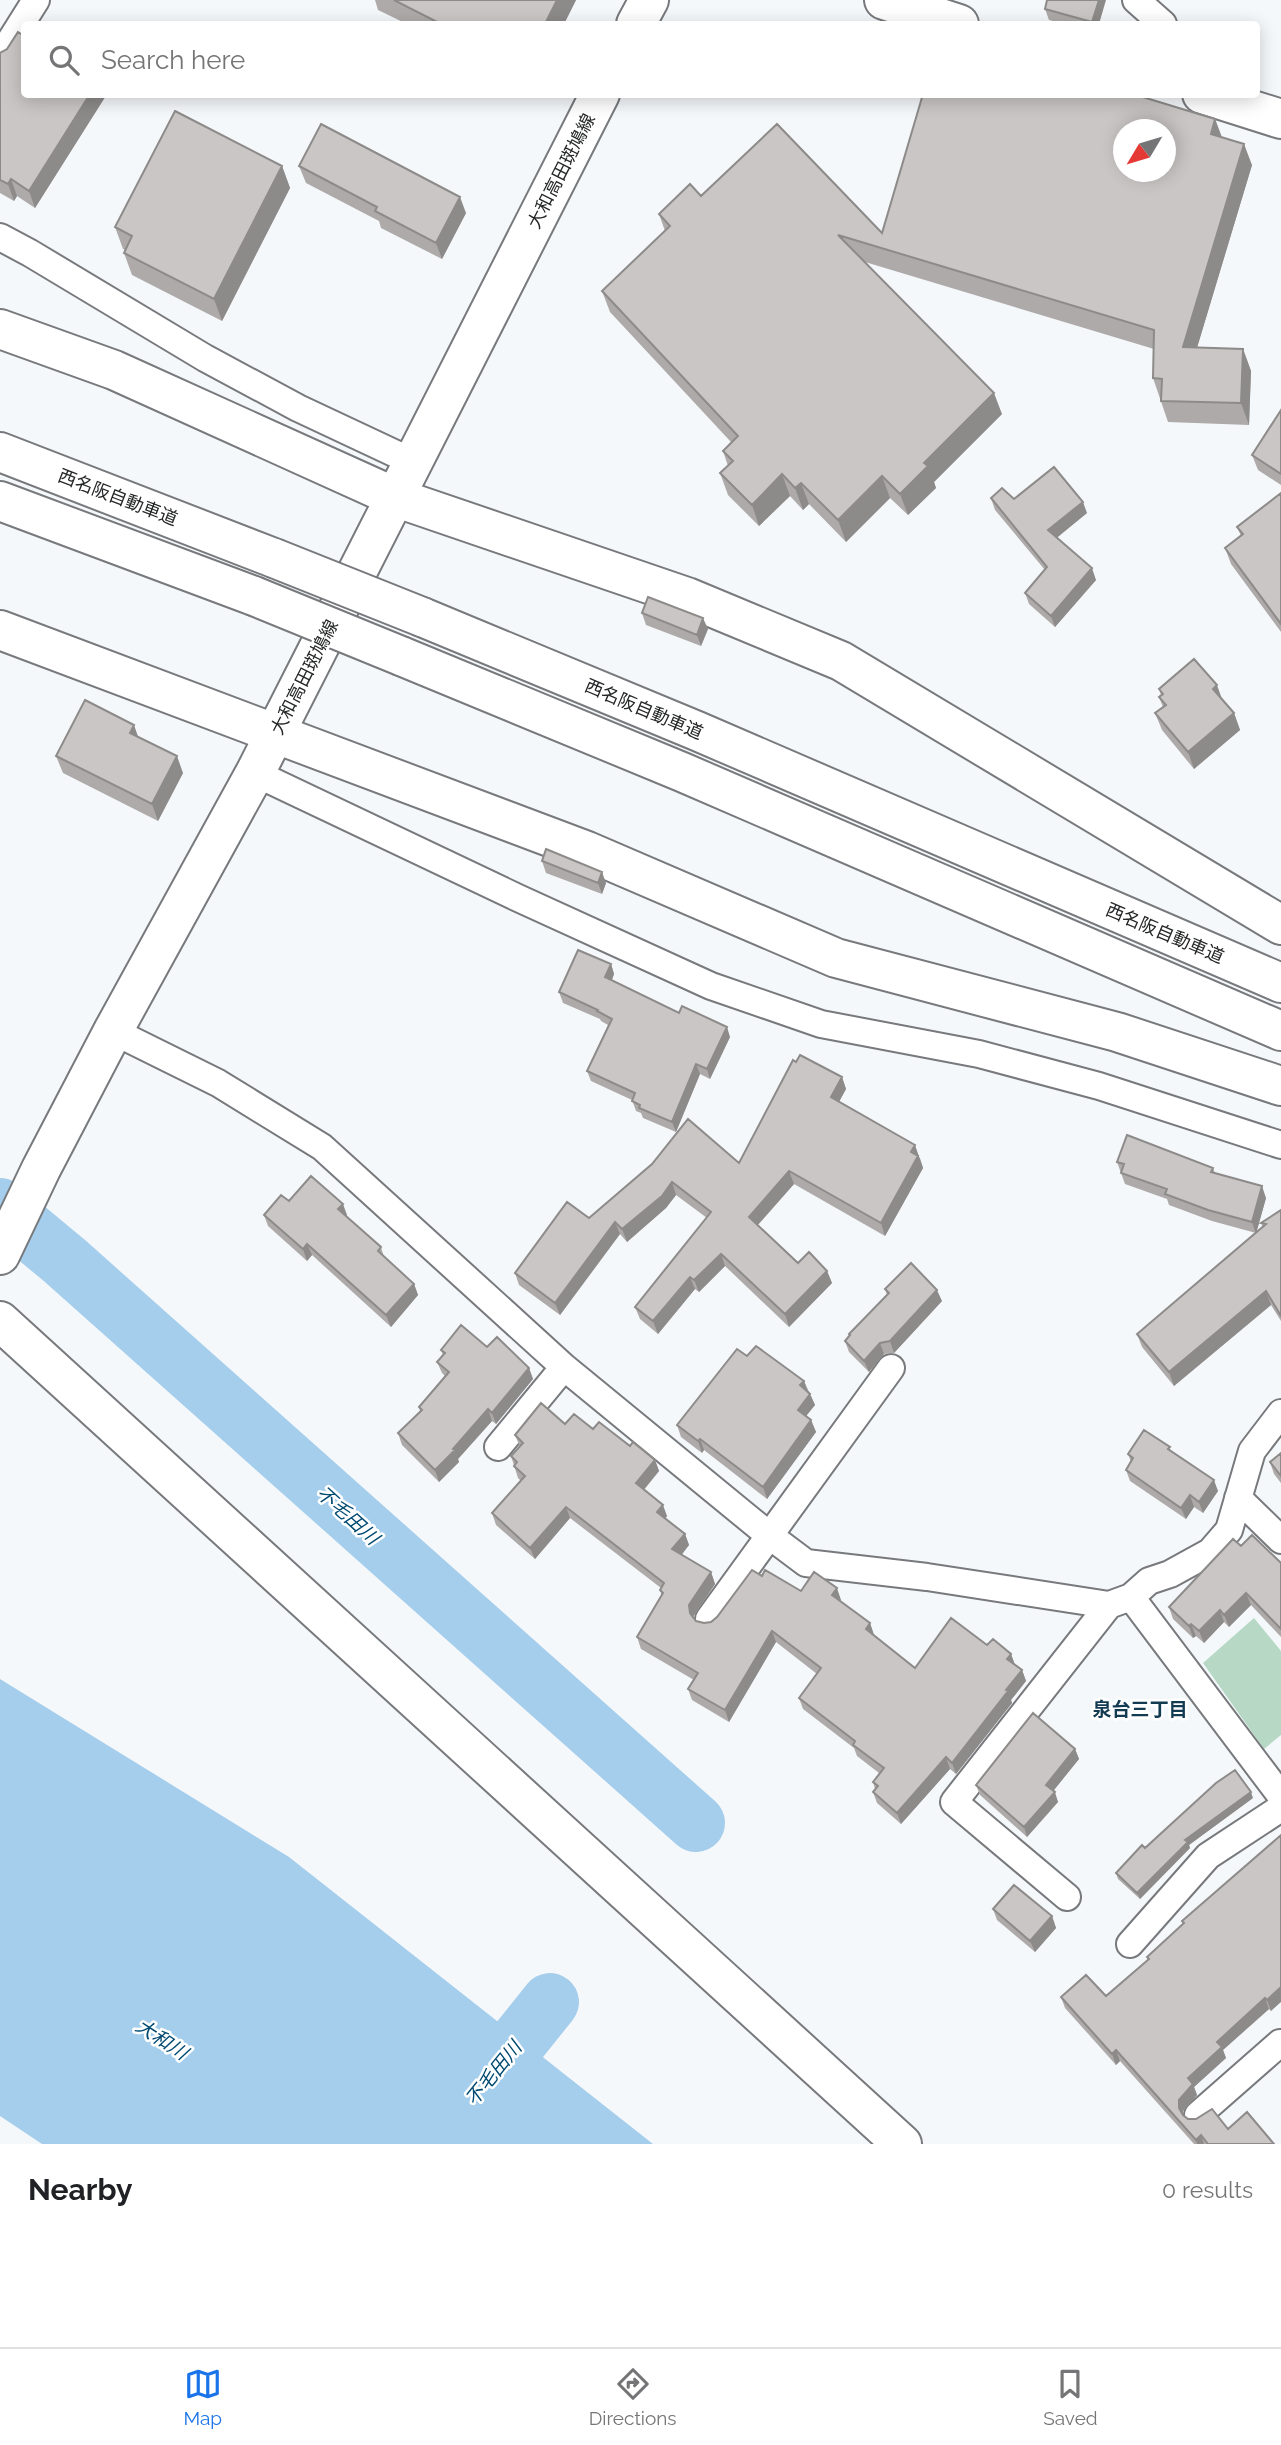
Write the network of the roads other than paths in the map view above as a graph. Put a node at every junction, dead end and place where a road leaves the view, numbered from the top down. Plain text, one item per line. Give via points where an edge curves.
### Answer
1 (36, 0) edge
2 (649, 0) edge
3 (884, 0) edge
4 (1136, 0) edge
5 (23, 21) edge
6 (638, 21) edge
7 (950, 21) edge
8 (1160, 21) edge
9 (21, 24) edge
10 (0, 57) edge
11 (598, 98) edge
12 (1212, 98) edge
13 (1278, 123) edge
14 (0, 237) edge
15 (0, 329) edge
16 (0, 452) edge
17 (413, 462) junction
18 (397, 498) junction
19 (0, 501) edge
20 (0, 629) edge
21 (275, 732) junction
22 (255, 773) junction
23 (1281, 925) edge
24 (1281, 983) edge
25 (113, 1031) junction
26 (1281, 1031) edge
27 (1281, 1086) edge
28 (1281, 1144) edge
29 (0, 1255) edge
30 (0, 1321) edge
31 (565, 1367) junction
32 (891, 1368) dead end
33 (1281, 1413) edge
34 (498, 1447) dead end
35 (1238, 1498) junction
36 (770, 1536) junction
37 (1281, 1539) edge
38 (1120, 1601) junction
39 (709, 1619) edge
40 (1281, 1796) edge
41 (1281, 1808) edge
42 (1067, 1896) dead end
43 (1130, 1944) dead end
44 (1281, 2043) edge
45 (1198, 2115) edge
46 (902, 2144) edge

1 - 5 street
2 - 6 main road
3 - 7 main road
4 - 8 street
9 - 10 street
11 - 17 main road, 大和高田斑鳩線
12 - 13 main road
14 - 17 street via 205,358
15 - 18 main road via 114,370
16 - 24 main road, 西名阪自動車道, bridge via 697,730
17 - 18 main road, 大和高田斑鳩線
18 - 21 main road, 大和高田斑鳩線
18 - 23 main road via 687,597 841,661
19 - 26 main road, bridge via 254,597 682,772
20 - 21 main road
21 - 22 main road, 大和高田斑鳩線
21 - 27 main road via 587,851 836,958 1117,1032
22 - 25 main road, 大和高田斑鳩線
22 - 28 street via 711,986 821,1024 979,1054 1099,1086
25 - 29 main road, 大和高田斑鳩線
25 - 31 street via 218,1083 322,1147
30 - 46 main road
31 - 34 street
31 - 36 street
32 - 36 street
33 - 35 street via 1252,1451
35 - 37 street
35 - 38 street via 1229,1530 1210,1552 1149,1581
36 - 38 street via 806,1563
36 - 39 street
38 - 40 street
38 - 42 street via 954,1802
41 - 43 street via 1208,1856
44 - 45 street

